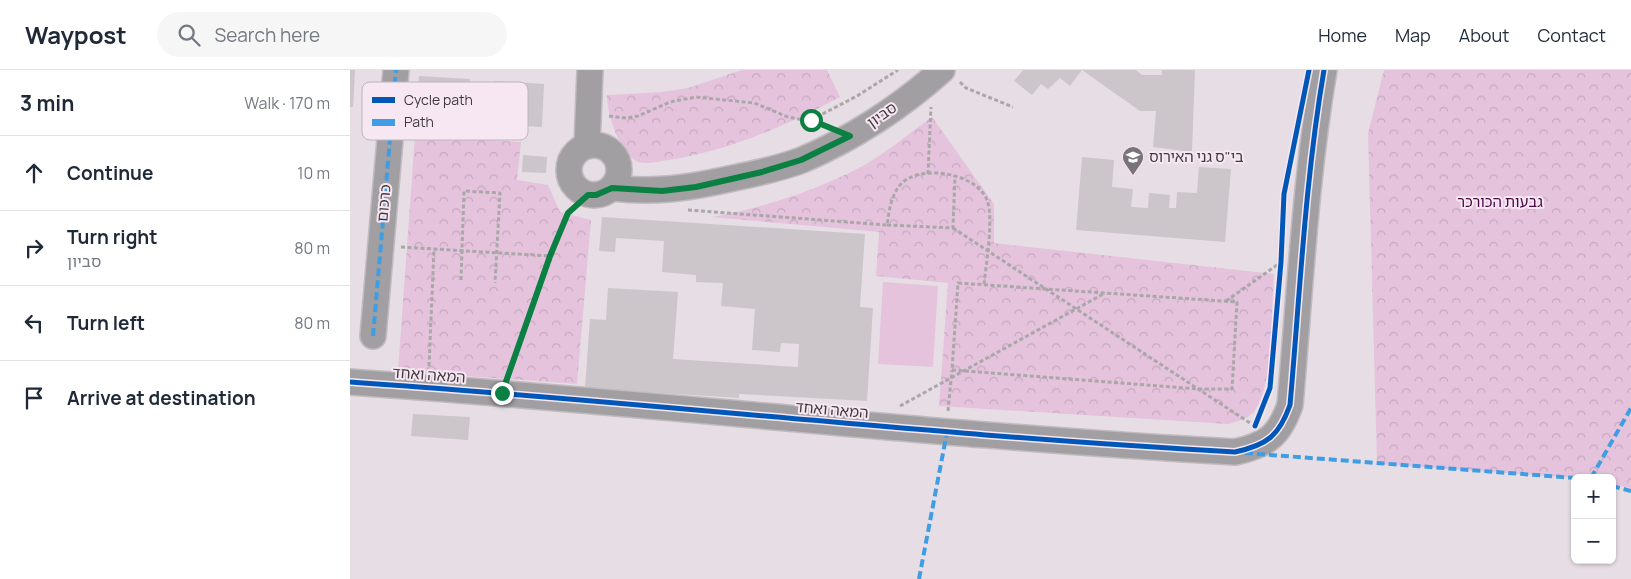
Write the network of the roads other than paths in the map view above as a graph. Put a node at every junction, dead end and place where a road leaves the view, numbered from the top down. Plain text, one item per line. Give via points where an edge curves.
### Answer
1 (590, 70) edge
2 (1324, 70) edge
3 (942, 75) edge
4 (390, 140) edge
5 (587, 146) junction
6 (595, 197) junction
7 (373, 336) dead end
8 (350, 382) edge

1 - 5 street
2 - 8 street, המאה ואחד via 1302,248 1290,405 1284,422 1272,438 1255,448 1235,452 1098,445
3 - 6 street, סביון via 850,136 801,160 696,187
4 - 7 street, כרכום
5 - 6 street via 574,155 569,172 573,184
5 - 6 street via 604,146 615,155 620,172

